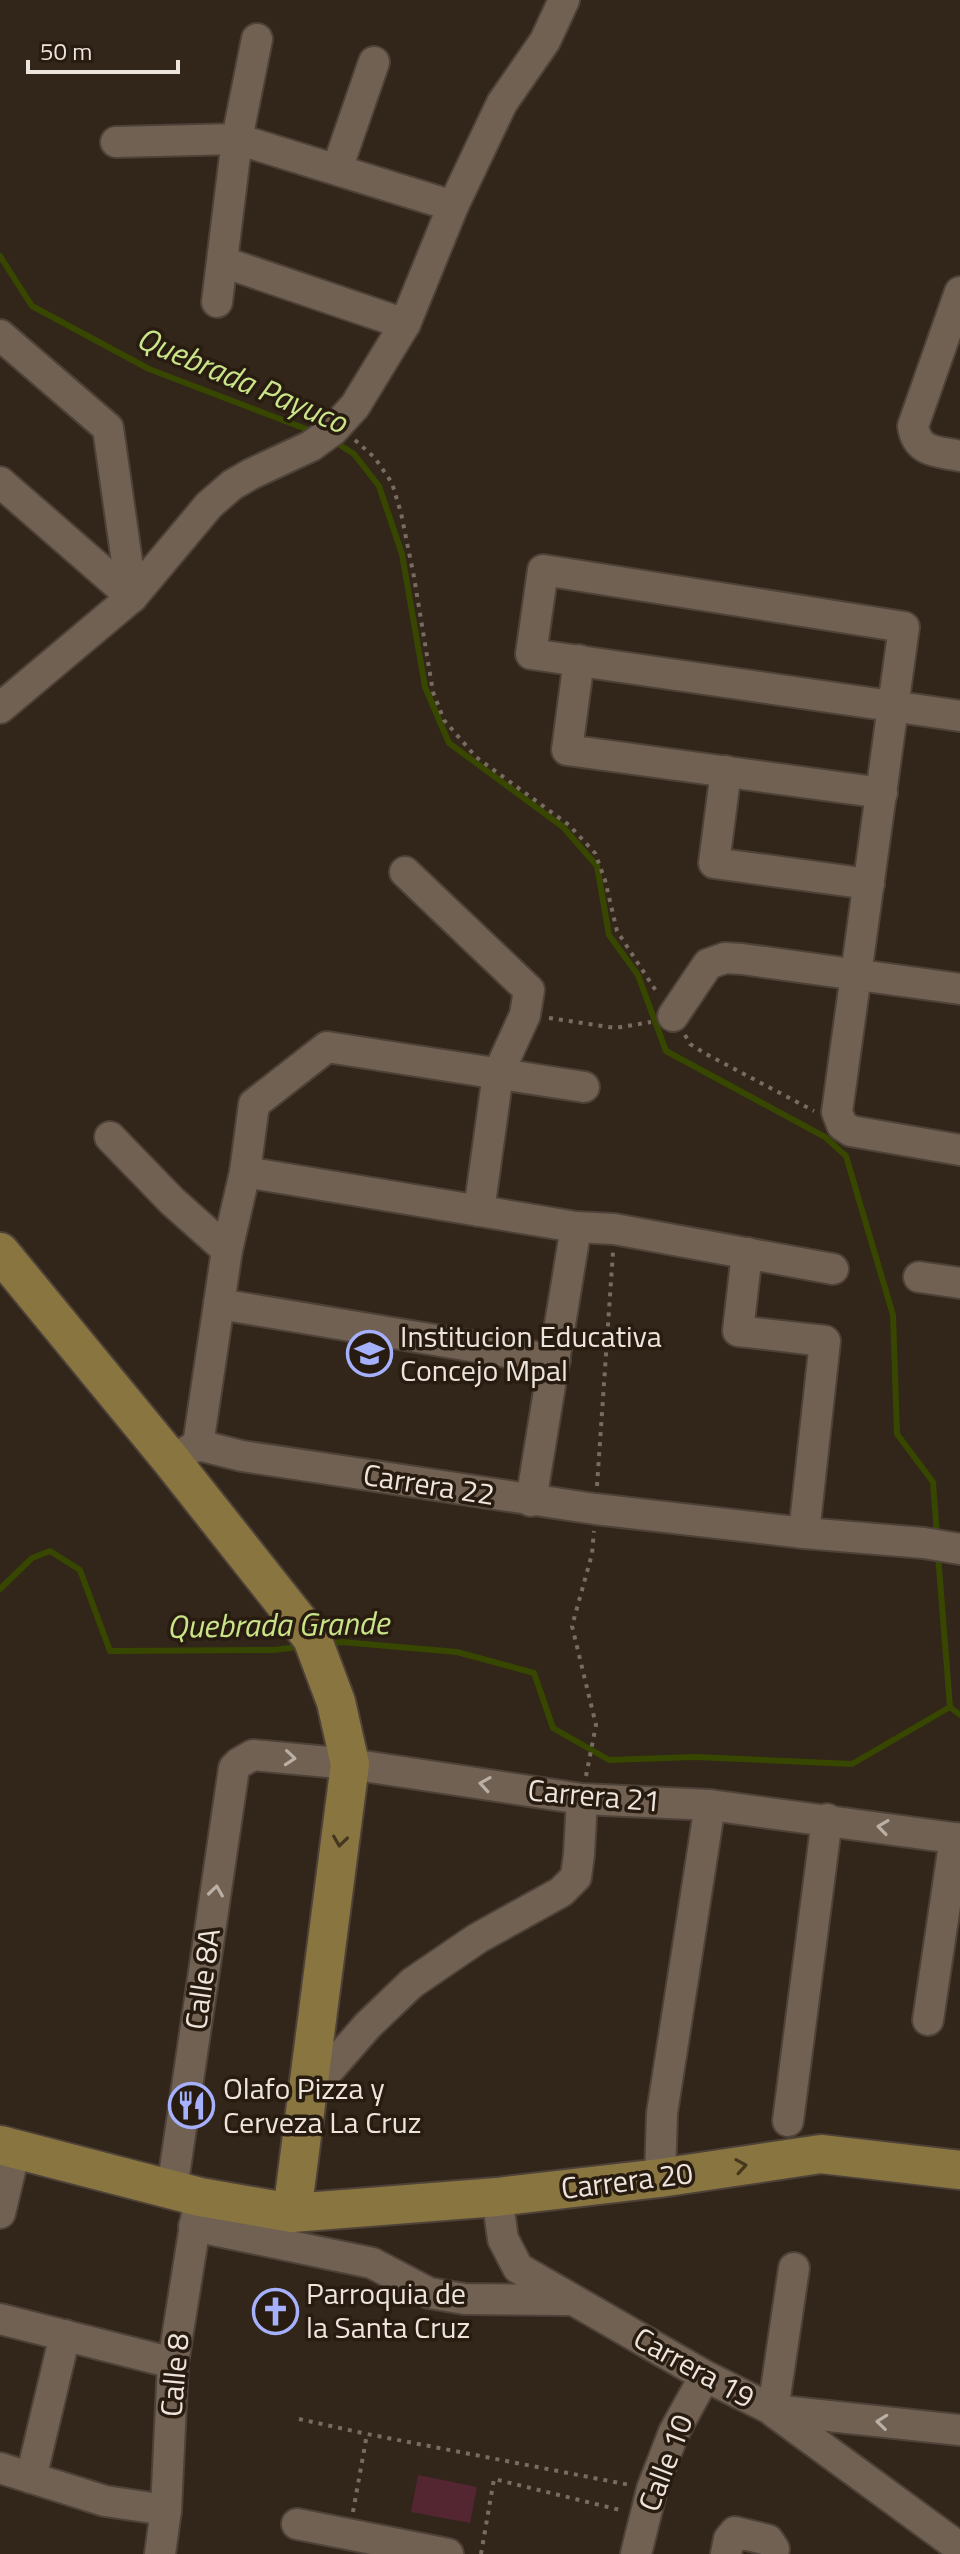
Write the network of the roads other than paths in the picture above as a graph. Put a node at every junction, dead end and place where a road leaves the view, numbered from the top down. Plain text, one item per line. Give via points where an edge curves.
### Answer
1 (564, 0) edge
2 (257, 39) dead end
3 (374, 62) dead end
4 (237, 139) junction
5 (116, 142) dead end
6 (337, 169) junction
7 (453, 206) junction
8 (223, 262) junction
9 (960, 292) edge
10 (217, 302) dead end
11 (405, 324) junction
12 (0, 335) edge
13 (960, 456) edge
14 (0, 482) edge
15 (132, 597) junction
16 (579, 660) junction
17 (895, 705) junction
18 (0, 708) edge
19 (960, 716) edge
20 (726, 771) junction
21 (882, 793) junction
22 (405, 872) dead end
23 (869, 884) junction
24 (856, 974) junction
25 (960, 989) edge
26 (668, 1018) road end
27 (498, 1074) junction
28 (584, 1087) dead end
29 (110, 1137) dead end
30 (960, 1150) edge
31 (245, 1172) junction
32 (479, 1211) junction
33 (576, 1227) junction
34 (227, 1250) junction
35 (0, 1252) edge
36 (747, 1253) junction
37 (833, 1269) dead end
38 (919, 1277) dead end
39 (960, 1283) edge
40 (219, 1304) junction
41 (555, 1360) junction
42 (184, 1452) junction
43 (531, 1501) junction
44 (804, 1533) junction
45 (945, 1547) edge
46 (350, 1764) junction
47 (234, 1768) joint
48 (582, 1799) junction
49 (710, 1805) junction
50 (827, 1819) junction
51 (957, 1838) edge
52 (928, 2020) dead end
53 (307, 2095) junction
54 (788, 2121) dead end
55 (8, 2148) edge
56 (960, 2170) edge
57 (660, 2178) junction
58 (497, 2197) junction
59 (189, 2204) junction
60 (0, 2213) edge
61 (292, 2213) junction
62 (794, 2268) dead end
63 (572, 2300) junction
64 (0, 2319) edge
65 (65, 2335) junction
66 (173, 2363) junction
67 (705, 2376) junction
68 (773, 2410) junction
69 (960, 2430) edge
70 (0, 2468) edge
71 (31, 2478) junction
72 (166, 2510) junction
73 (297, 2524) dead end
74 (380, 2547) edge
75 (960, 2548) edge
76 (160, 2554) edge
77 (448, 2554) edge
78 (636, 2554) edge
79 (726, 2554) edge
80 (773, 2554) edge

1 - 7 street via 545,41 502,103
2 - 4 street
3 - 6 street
4 - 5 street
4 - 6 street
4 - 8 street
6 - 7 street
7 - 11 street
8 - 10 street
8 - 11 street
9 - 13 street via 913,426 921,447
11 - 15 street via 367,390 328,433 232,485
12 - 15 street via 108,428
14 - 15 street
15 - 18 street
16 - 17 street
16 - 17 street via 531,654 543,570 904,627
16 - 20 street via 567,750
17 - 19 street
17 - 21 street
20 - 21 street
20 - 23 street via 714,863
21 - 23 street
22 - 27 street via 529,990 525,1015
23 - 24 street
24 - 25 street
24 - 26 street via 742,959 714,961
24 - 30 street via 837,1112 842,1125 851,1131
27 - 28 street
27 - 31 street via 327,1047 254,1104
27 - 32 street
29 - 34 street
31 - 32 street
31 - 34 street
32 - 33 street
33 - 36 street
33 - 41 street
34 - 40 street
35 - 42 main road
36 - 37 street
36 - 44 street via 738,1331 825,1341
38 - 39 street
40 - 41 street
40 - 42 street
41 - 43 street
42 - 43 street, Carrera 22 via 242,1456
42 - 46 main road via 316,1647
43 - 44 street, Carrera 22
44 - 45 street, Carrera 22
47 -> 46 street, Carrera 21 via 253,1755
48 -> 46 street, Carrera 21
46 -> 53 main road
59 -> 47 street, Calle 8A
48 - 49 street, Carrera 21
48 - 53 street via 576,1877 561,1892 478,1938 412,1983
49 - 50 street, Carrera 21
49 - 57 street via 662,2113
51 -> 50 street, Carrera 21
50 - 54 street
51 - 52 street
53 - 61 main road
55 - 59 main road, Carrera 20
55 - 60 street
57 -> 56 main road, Carrera 20 via 821,2154
57 - 58 main road, Carrera 20
58 - 61 main road, Carrera 20
58 - 63 street, Carrera 19 via 503,2239 518,2268
59 - 61 main road, Carrera 20
59 - 63 street via 372,2263 429,2293 465,2299
59 - 66 street, Calle 8
62 - 68 street
63 - 67 street, Carrera 19
64 - 65 street
65 - 66 street
65 - 71 street
66 - 72 street, Calle 8
67 - 68 street, Carrera 19
67 - 78 street, Calle 10 via 674,2432 648,2502
69 -> 68 street, Carrera 19
68 - 75 street
70 - 71 street
71 - 72 street via 105,2501
72 - 76 street, Calle 8
73 - 74 street via 349,2534
74 - 77 street
79 - 80 street via 735,2532 768,2540

